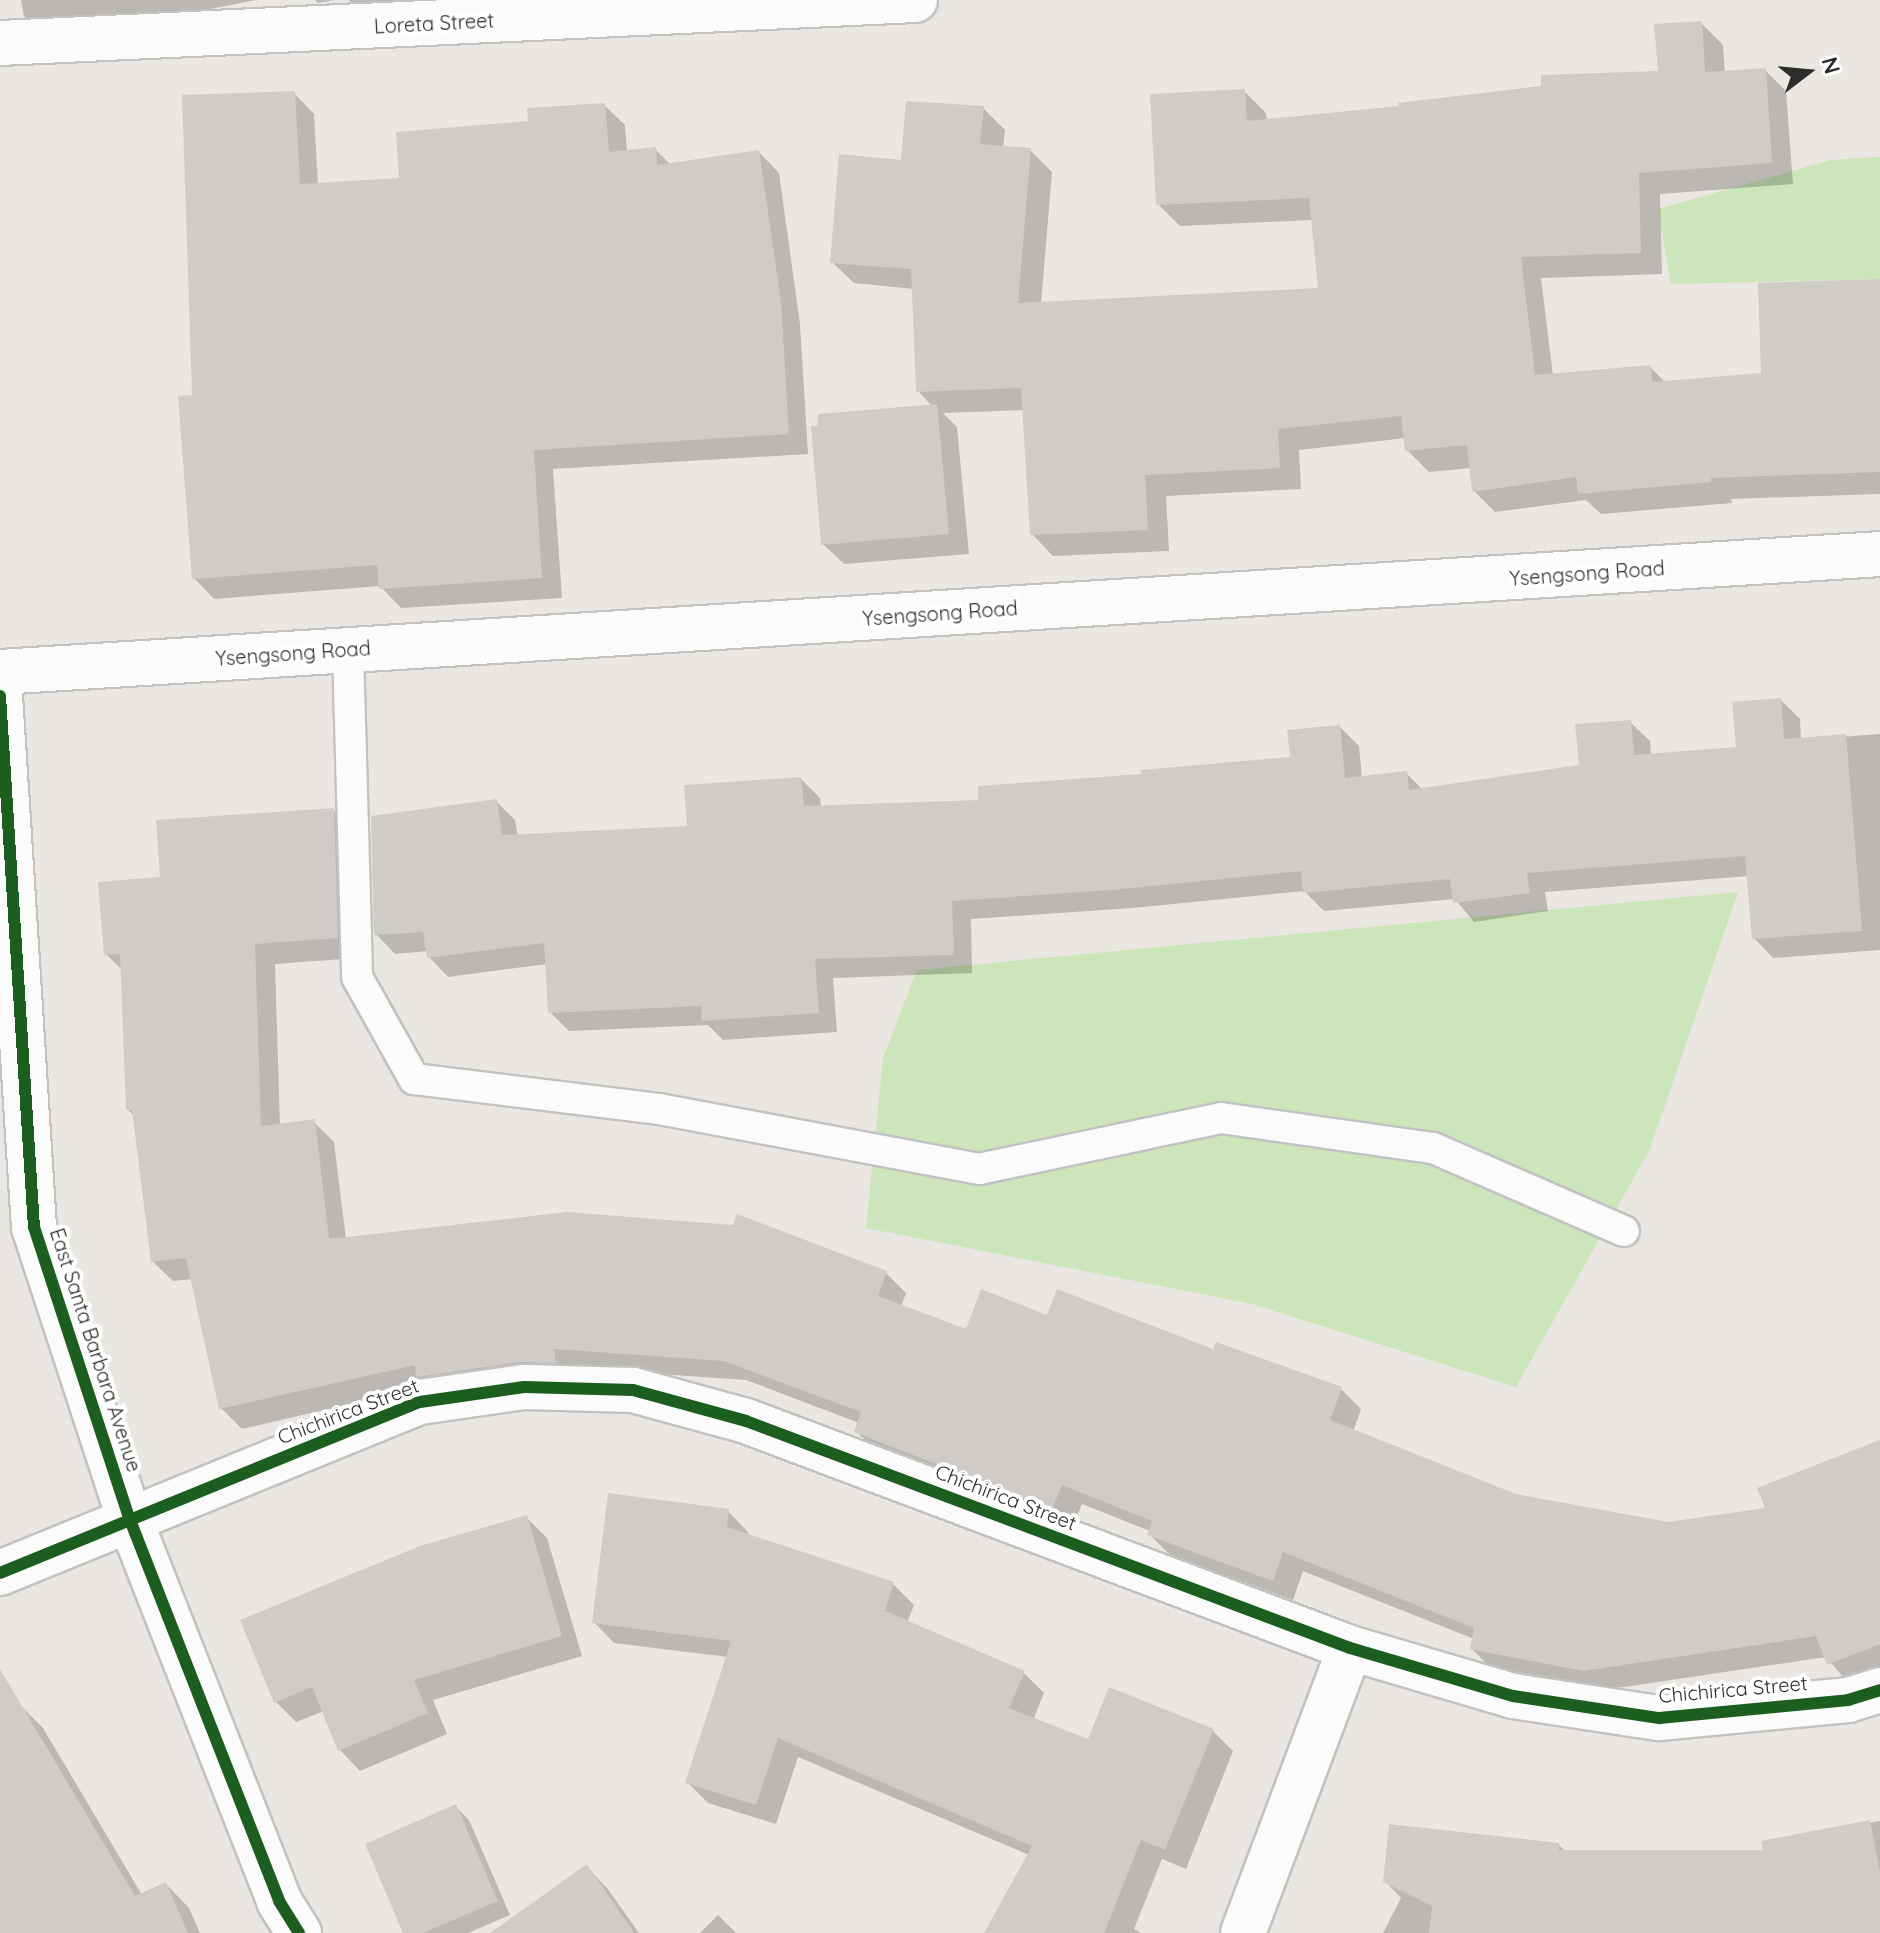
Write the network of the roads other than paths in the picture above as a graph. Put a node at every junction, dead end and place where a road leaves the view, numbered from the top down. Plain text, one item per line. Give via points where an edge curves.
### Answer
1 (915, 0) edge
2 (0, 43) edge
3 (1880, 554) edge
4 (348, 650) junction
5 (0, 672) edge
6 (0, 696) edge
7 (1624, 1231) dead end
8 (130, 1520) junction
9 (0, 1573) edge
10 (1350, 1648) junction
11 (1880, 1690) edge
12 (299, 1933) edge
13 (1243, 1933) edge

1 - 2 street, Loreta Street
3 - 4 street, Ysengsong Road
4 - 5 street, Ysengsong Road
4 - 7 lane via 357,977 414,1079 659,1109 979,1169 1221,1118 1433,1148
6 - 8 street, East Santa Barbara Avenue via 34,1227
8 - 9 street, Chichirica Street
8 - 10 street, Chichirica Street via 420,1402 524,1387 633,1390 746,1421
8 - 12 street, East Santa Barbara Avenue via 279,1901
10 - 11 street, Chichirica Street via 1513,1696 1659,1718 1848,1700
10 - 13 street

